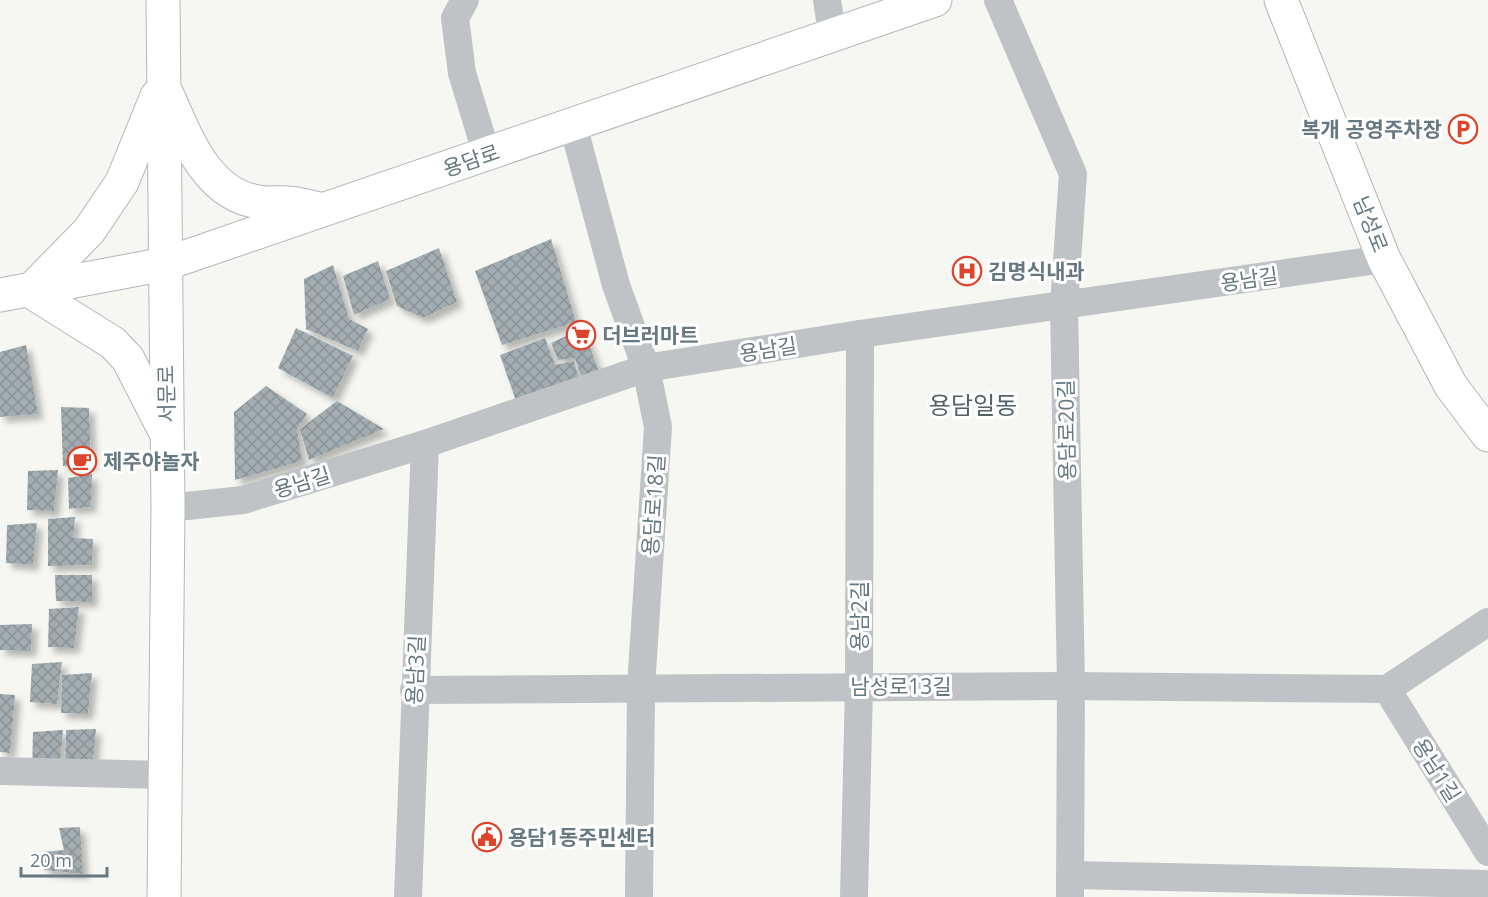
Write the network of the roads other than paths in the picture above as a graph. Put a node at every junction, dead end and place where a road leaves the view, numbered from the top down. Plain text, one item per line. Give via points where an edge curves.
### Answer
1 (163, 0) edge
2 (465, 0) edge
3 (827, 0) edge
4 (935, 0) edge
5 (998, 0) edge
6 (1281, 0) edge
7 (832, 33) junction
8 (162, 84) junction
9 (573, 125) junction
10 (487, 155) junction
11 (327, 210) junction
12 (1384, 259) junction
13 (165, 264) junction
14 (15, 293) edge
15 (1064, 305) junction
16 (860, 334) junction
17 (646, 368) junction
18 (167, 434) junction
19 (1488, 435) edge
20 (425, 444) junction
21 (168, 508) junction
22 (1488, 622) edge
23 (859, 686) junction
24 (1071, 686) junction
25 (641, 687) junction
26 (1387, 689) junction
27 (414, 690) junction
28 (0, 771) edge
29 (166, 775) junction
30 (1488, 852) edge
31 (1488, 884) edge
32 (1070, 886) edge
33 (164, 897) edge
34 (408, 897) edge
35 (639, 897) edge
36 (854, 897) edge

1 - 8 main road, 서문로
2 - 10 street via 455,18 462,72
3 - 7 street
4 - 7 main road, 용담로
5 - 15 street, 용담로20길 via 1073,174
6 - 12 main road, 남성로
7 - 9 main road, 용담로
8 - 11 main road via 197,160 214,179 240,196 258,202
8 - 13 main road, 서문로
8 - 14 main road via 123,182 89,231
9 - 10 main road, 용담로
9 - 17 street, 용담로18길 via 616,285
10 - 11 main road, 용담로
11 - 13 main road, 용담로
12 - 15 street, 용남길
12 - 19 main road, 남성로 via 1451,386
13 - 14 main road, 용담로
13 - 18 main road, 서문로
14 - 18 main road via 94,329 120,351 128,359
15 - 16 street, 용남길
15 - 24 street, 용담로20길
16 - 17 street, 용남길
16 - 23 street, 용남2길
17 - 20 street, 용남길
17 - 25 street, 용담로18길 via 658,426
18 - 21 main road, 서문로
20 - 21 street, 용남길 via 243,500
20 - 27 street, 용남3길
21 - 29 main road, 서문로
22 - 26 street
23 - 24 street, 남성로13길
23 - 25 street, 남성로13길
23 - 36 street, 용남2길
24 - 26 street, 남성로13길
24 - 32 street, 용담로20길
25 - 27 street, 남성로13길
25 - 35 street, 용담로18길
26 - 30 street, 용남1길
27 - 34 street, 용남3길
28 - 29 street
29 - 33 main road, 서문로
31 - 32 street, 용담로20길

